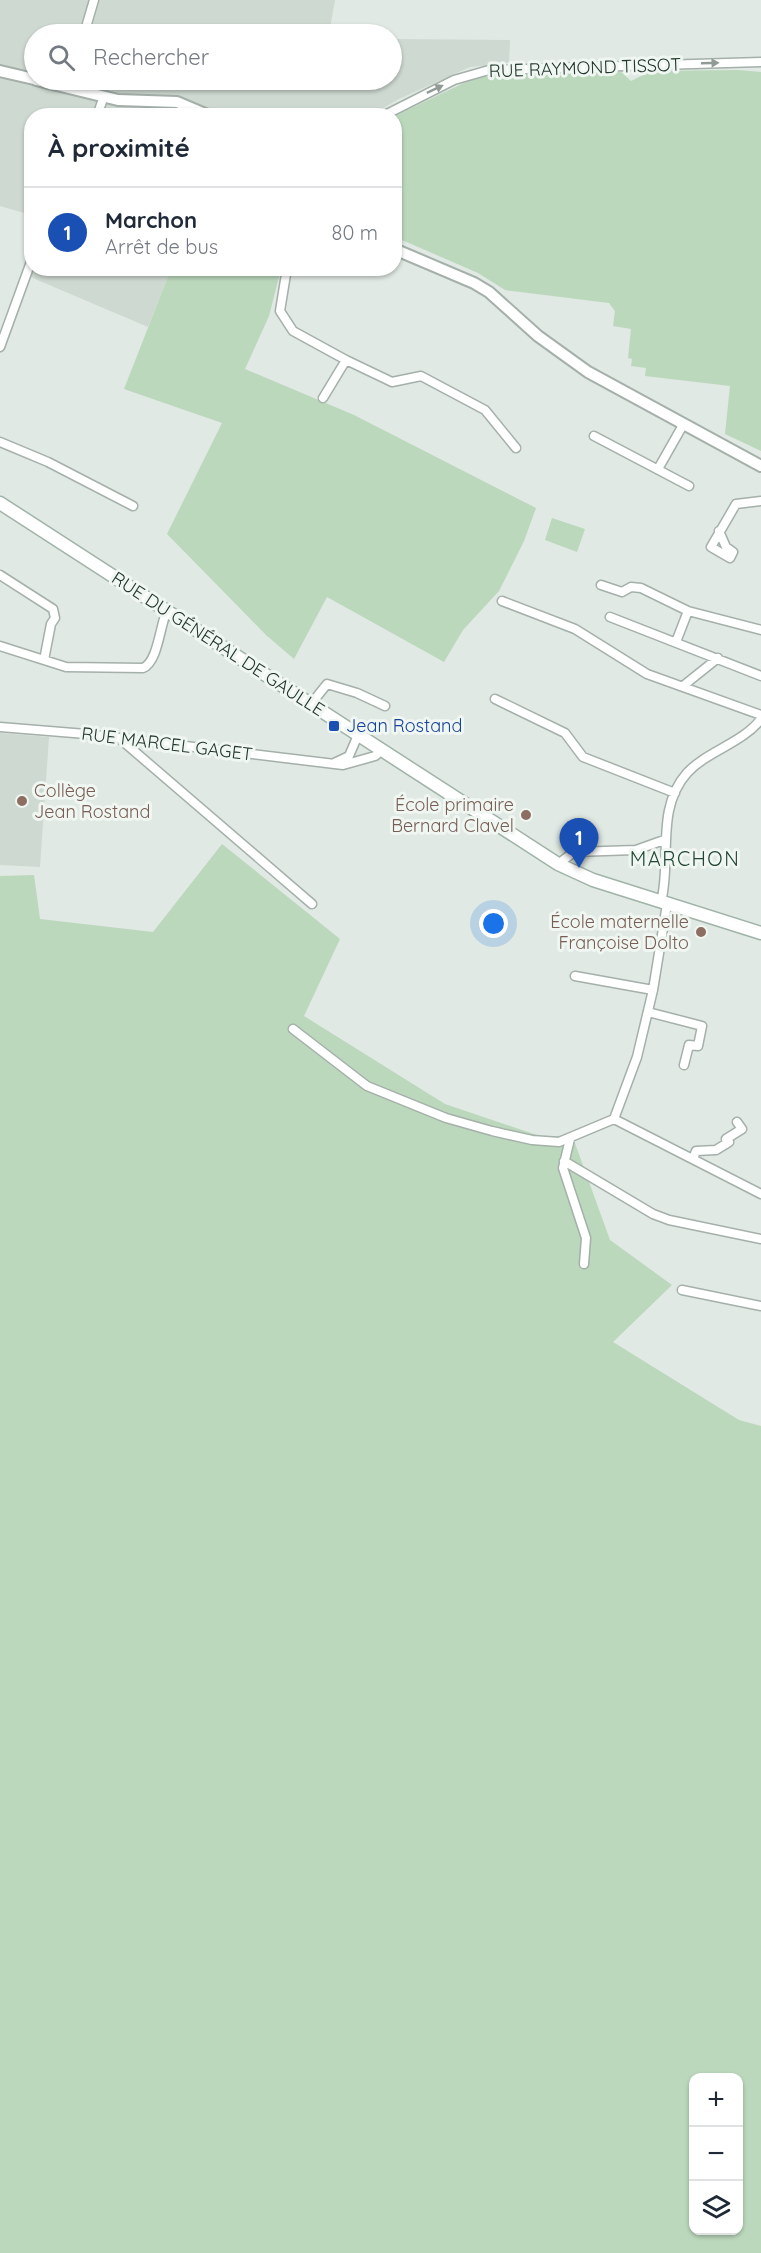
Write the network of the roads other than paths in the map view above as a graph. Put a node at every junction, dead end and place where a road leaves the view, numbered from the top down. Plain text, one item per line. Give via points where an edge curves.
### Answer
1 (94, 0) edge
2 (87, 24) edge
3 (761, 62) edge
4 (0, 70) edge
5 (24, 76) edge
6 (87, 90) edge
7 (104, 96) junction
8 (100, 108) edge
9 (191, 108) edge
10 (399, 108) edge
11 (402, 252) edge
12 (26, 276) edge
13 (286, 276) edge
14 (0, 347) edge
15 (346, 360) junction
16 (323, 398) dead end
17 (682, 425) junction
18 (594, 436) dead end
19 (0, 442) edge
20 (516, 448) dead end
21 (761, 466) edge
22 (658, 469) junction
23 (689, 486) dead end
24 (761, 501) edge
25 (0, 503) edge
26 (133, 506) dead end
27 (719, 531) dead end
28 (0, 575) edge
29 (601, 585) dead end
30 (502, 601) dead end
31 (167, 610) junction
32 (688, 611) junction
33 (610, 617) dead end
34 (761, 630) edge
35 (676, 642) junction
36 (0, 646) edge
37 (718, 658) junction
38 (44, 660) junction
39 (761, 676) edge
40 (682, 686) junction
41 (495, 699) dead end
42 (311, 704) junction
43 (385, 706) dead end
44 (761, 717) edge
45 (0, 727) edge
46 (757, 729) edge
47 (358, 735) junction
48 (119, 737) junction
49 (382, 750) junction
50 (334, 764) junction
51 (675, 792) junction
52 (664, 840) junction
53 (558, 864) junction
54 (664, 903) junction
55 (312, 904) dead end
56 (761, 933) edge
57 (574, 976) dead end
58 (653, 990) junction
59 (648, 1012) junction
60 (293, 1029) dead end
61 (684, 1065) dead end
62 (614, 1119) junction
63 (737, 1122) dead end
64 (570, 1139) junction
65 (693, 1159) junction
66 (564, 1161) junction
67 (761, 1194) edge
68 (761, 1239) edge
69 (584, 1263) dead end
70 (681, 1290) dead end
71 (761, 1306) edge

1 - 2 street
10 -> 3 street, RUE RAYMOND TISSOT via 454,80 489,70
4 - 5 street
6 - 7 street
7 - 8 street
7 - 9 street via 177,102
11 - 17 street via 489,292 562,354
12 - 14 street
13 - 15 street via 280,311 284,320 293,331
15 - 16 street
15 - 20 street via 392,382 421,375 485,410
17 - 21 street
17 - 22 street
18 - 22 street
19 - 26 street
22 - 23 street
24 - 27 street via 736,504
25 - 31 main road, RUE DU GÉNÉRAL DE GAULLE
28 - 38 street via 53,609 55,618
29 - 32 street via 622,592 631,587 641,588
30 - 40 street via 575,629 647,674
31 - 38 street via 154,659 143,668 66,667
31 - 42 main road, RUE DU GÉNÉRAL DE GAULLE
32 - 34 street
32 - 35 street
33 - 35 street
35 - 37 street
36 - 38 street
37 - 39 street
37 - 40 street
40 - 44 street
41 - 51 street via 565,733 584,757
42 - 43 street via 327,684
42 - 47 main road, RUE DU GÉNÉRAL DE GAULLE
44 - 46 street
45 - 48 street, RUE MARCEL GAGET
46 - 51 street via 687,773
47 - 49 main road, RUE DU GÉNÉRAL DE GAULLE
47 - 50 street via 349,756
48 - 50 street, RUE MARCEL GAGET
48 - 55 street
49 - 50 street, RUE MARCEL GAGET via 358,763
49 - 53 main road, RUE DU GÉNÉRAL DE GAULLE
51 - 52 street
52 - 53 street via 623,851 574,852
52 - 54 street
53 - 54 main road, RUE DU GÉNÉRAL DE GAULLE via 587,878
54 - 56 main road, RUE DU GÉNÉRAL DE GAULLE
54 - 58 street
57 - 58 street
58 - 59 street
59 - 61 street via 702,1026 698,1046 689,1045
59 - 62 street via 637,1058
60 - 64 street via 367,1086 446,1118 532,1140
62 - 64 street
62 - 65 street
63 - 65 street via 742,1129 726,1139 729,1142 716,1150 696,1151
64 - 66 street
65 - 67 street
66 - 68 street via 652,1214
66 - 69 street via 568,1187 586,1238
70 - 71 street

